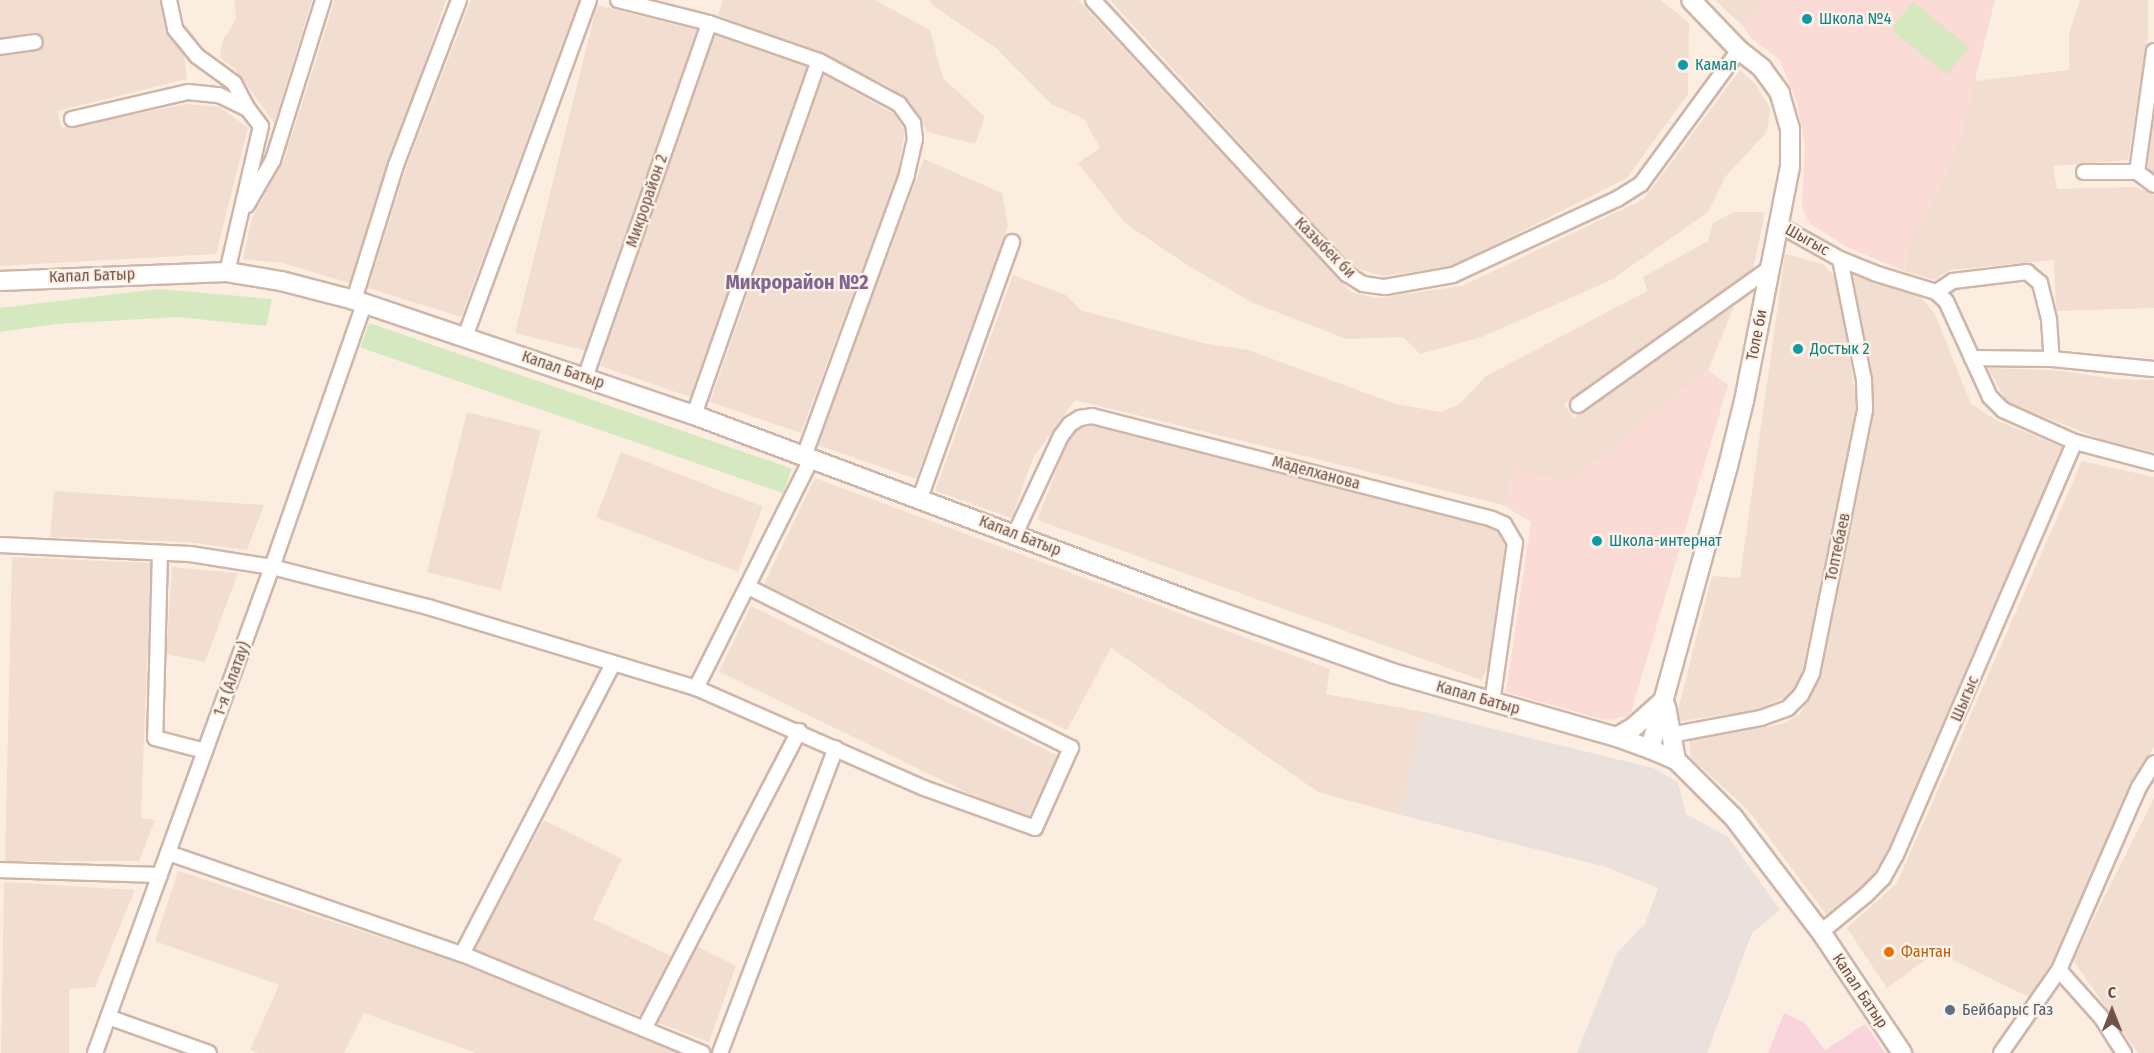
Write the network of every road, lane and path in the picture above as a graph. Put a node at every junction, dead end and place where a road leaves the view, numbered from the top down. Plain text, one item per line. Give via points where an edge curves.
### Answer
1 (169, 0) edge
2 (323, 0) edge
3 (459, 0) edge
4 (589, 0) edge
5 (618, 0) edge
6 (1093, 0) edge
7 (1691, 0) edge
8 (709, 23) junction
9 (35, 42) dead end
10 (0, 47) edge
11 (1739, 50) junction
12 (2154, 51) edge
13 (819, 62) junction
14 (248, 109) junction
15 (72, 119) dead end
16 (2084, 172) dead end
17 (2136, 172) junction
18 (2154, 185) edge
19 (239, 219) junction
20 (1779, 225) junction
21 (1011, 242) dead end
22 (1840, 259) junction
23 (1770, 268) junction
24 (227, 272) junction
25 (0, 281) edge
26 (1936, 292) junction
27 (359, 302) junction
28 (465, 337) junction
29 (1972, 358) junction
30 (2052, 359) junction
31 (2154, 369) edge
32 (585, 378) junction
33 (1578, 405) dead end
34 (694, 415) junction
35 (2075, 442) junction
36 (807, 457) junction
37 (2154, 463) edge
38 (920, 498) junction
39 (1015, 534) junction
40 (0, 545) edge
41 (160, 553) junction
42 (272, 567) junction
43 (748, 587) junction
44 (613, 664) junction
45 (696, 688) junction
46 (1665, 699) junction
47 (1492, 703) junction
48 (799, 731) junction
49 (1670, 735) junction
50 (1617, 737) junction
51 (836, 748) junction
52 (1650, 749) junction
53 (206, 751) junction
54 (1676, 760) junction
55 (2154, 763) edge
56 (168, 853) junction
57 (0, 870) edge
58 (160, 874) junction
59 (1821, 932) junction
60 (462, 954) junction
61 (2059, 970) junction
62 (108, 1017) junction
63 (644, 1029) junction
64 (95, 1053) edge
65 (209, 1053) edge
66 (702, 1053) edge
67 (720, 1053) edge
68 (1902, 1053) edge
69 (2001, 1053) edge
70 (2124, 1053) edge

1 - 14 street via 176,29 196,56 234,83
2 - 19 street via 273,160
3 - 27 street via 396,165
4 - 28 street
5 - 8 street
6 - 11 street, Казыбек би via 1347,274 1363,284 1386,287 1453,275 1617,199 1641,184
7 - 11 main road, Толе би
8 - 13 street
8 - 32 street, Микрорайон 2
9 - 10 street
11 - 20 main road, Толе би via 1762,68 1780,93 1790,129 1790,166
12 - 17 street
13 - 34 street
13 - 36 street via 899,104 912,123 915,139 907,175
14 - 15 street via 219,94 189,92
14 - 19 street via 261,126
16 - 17 street
17 - 18 street
19 - 24 street
20 - 22 street, Шыгыс
20 - 23 main road, Толе би
21 - 38 street
22 - 26 street, Шыгыс
22 - 49 street, Топтебаев via 1864,380 1865,409 1812,673 1802,695 1788,708 1761,718
23 - 33 street
23 - 46 main road, Толе би via 1728,466
24 - 25 main road, Капал Батыр
24 - 27 main road, Капал Батыр via 281,281
26 - 29 street via 1946,301
26 - 30 street via 1953,281 2027,272 2040,283 2049,320
27 - 28 main road, Капал Батыр
27 - 42 street, 1-я (Алатау)
28 - 32 main road, Капал Батыр
29 - 30 street
29 - 35 street via 1990,397 2003,410
30 - 31 street
32 - 34 main road, Капал Батыр
34 - 36 main road, Капал Батыр
35 - 37 street
35 - 59 street, Шыгыс via 1896,855 1883,878
36 - 38 main road, Капал Батыр
36 - 43 street
38 - 39 main road, Капал Батыр
39 - 47 main road, Капал Батыр via 1392,673
39 - 47 street, Маделханова via 1061,436 1070,423 1092,416 1492,519 1504,524 1515,543
40 - 41 street
41 - 42 street
41 - 53 street via 154,738
42 - 44 street via 428,607
42 - 53 street, 1-я (Алатау)
43 - 45 street
43 - 51 street via 1071,748 1035,828 924,788
44 - 45 street
44 - 60 street
45 - 48 street
46 - 49 main road
46 - 50 main road
46 - 52 main road, Толе би
47 - 50 main road, Капал Батыр
48 - 51 street
48 - 63 street
49 - 54 main road
50 - 52 main road, Капал Батыр
51 - 67 street
52 - 54 main road, Капал Батыр
53 - 56 street, 1-я (Алатау)
54 - 59 main road, Капал Батыр via 1734,818
55 - 61 street via 2139,788
56 - 58 street, 1-я (Алатау)
56 - 60 street
57 - 58 street
58 - 62 street, 1-я (Алатау)
59 - 68 main road, Капал Батыр
60 - 63 street
61 - 69 street
61 - 70 street via 2101,1017
62 - 64 street, 1-я (Алатау)
62 - 65 street
63 - 66 street

